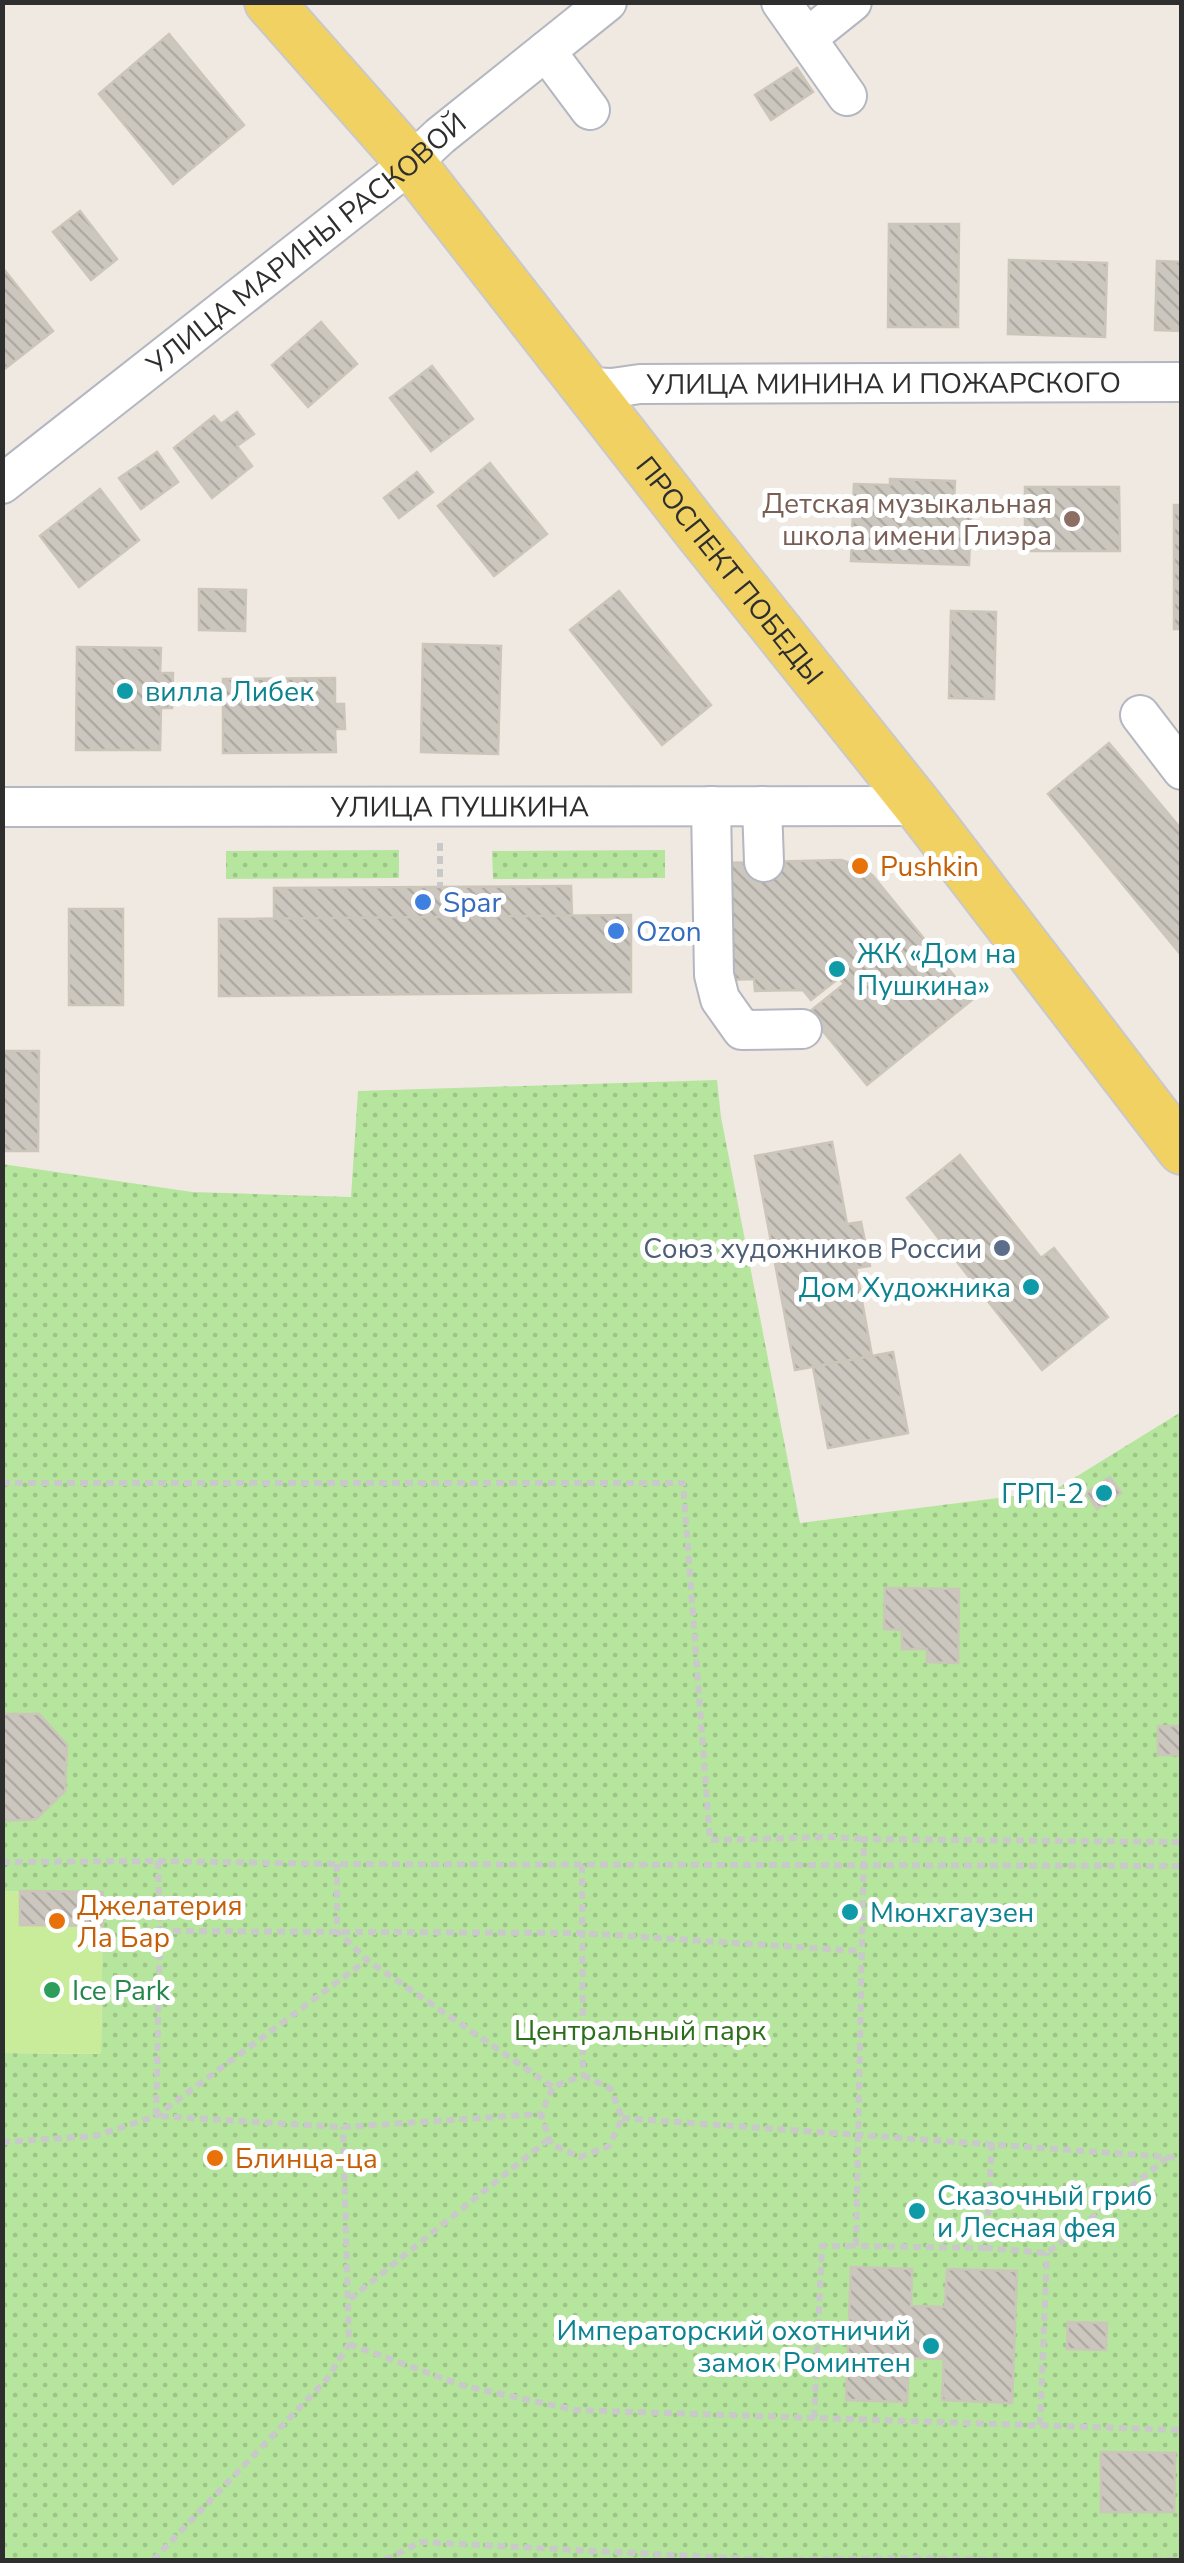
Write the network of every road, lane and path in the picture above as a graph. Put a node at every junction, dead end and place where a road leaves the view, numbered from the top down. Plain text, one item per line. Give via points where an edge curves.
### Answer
1 (269, 2) edge
2 (607, 2) edge
3 (781, 2) edge
4 (852, 2) edge
5 (807, 38) junction
6 (546, 51) junction
7 (847, 96) dead end
8 (590, 110) dead end
9 (411, 163) junction
10 (1182, 382) edge
11 (586, 387) junction
12 (2, 484) edge
13 (1140, 716) dead end
14 (1182, 770) edge
15 (711, 806) junction
16 (762, 806) junction
17 (918, 806) junction
18 (2, 807) edge
19 (441, 862) dead end
20 (764, 862) dead end
21 (440, 887) dead end
22 (802, 1029) dead end
23 (1182, 1150) edge
24 (2, 1483) edge
25 (864, 1839) junction
26 (1182, 1842) edge
27 (158, 1861) junction
28 (2, 1862) edge
29 (337, 1864) junction
30 (582, 1865) junction
31 (1182, 1866) edge
32 (863, 1867) junction
33 (337, 1931) junction
34 (160, 1932) junction
35 (583, 1933) junction
36 (860, 1952) junction
37 (367, 1960) junction
38 (582, 2076) junction
39 (553, 2087) junction
40 (541, 2114) junction
41 (156, 2116) junction
42 (622, 2118) junction
43 (343, 2126) junction
44 (858, 2134) junction
45 (550, 2138) junction
46 (2, 2142) edge
47 (992, 2143) junction
48 (1167, 2158) junction
49 (1182, 2158) edge
50 (856, 2246) junction
51 (986, 2248) junction
52 (1047, 2252) junction
53 (350, 2300) junction
54 (349, 2344) junction
55 (814, 2418) junction
56 (1040, 2426) junction
57 (1182, 2430) edge
58 (153, 2560) edge
59 (385, 2560) edge
60 (1006, 2560) edge
61 (1153, 2560) edge
62 (1182, 2560) edge

1 - 9 main road, ПРОСПЕКТ ПОБЕДЫ
2 - 6 street, УЛИЦА МАРИНЫ РАСКОВОЙ
3 - 5 street
4 - 5 street
5 - 7 street
6 - 8 street
6 - 9 street, УЛИЦА МАРИНЫ РАСКОВОЙ
9 - 11 main road, ПРОСПЕКТ ПОБЕДЫ
9 - 12 street, УЛИЦА МАРИНЫ РАСКОВОЙ
10 - 11 street, УЛИЦА МИНИНА И ПОЖАРСКОГО
11 - 17 main road, ПРОСПЕКТ ПОБЕДЫ
13 - 14 street
15 - 16 street, УЛИЦА ПУШКИНА
15 - 18 street, УЛИЦА ПУШКИНА
15 - 22 street via 720,1000 742,1030
16 - 17 street, УЛИЦА ПУШКИНА
16 - 20 street
17 - 23 main road, ПРОСПЕКТ ПОБЕДЫ
19 - 21 path
24 - 25 path via 683,1483 710,1840
25 - 26 path
25 - 32 path
27 - 28 path
27 - 29 path
27 - 34 path
29 - 30 path
29 - 33 path
30 - 32 path
30 - 35 path
31 - 32 path
32 - 36 path
33 - 34 path
33 - 35 path
33 - 37 path
34 - 41 path
35 - 36 path
35 - 38 path
36 - 44 path
37 - 39 path
37 - 41 path
38 - 39 path
38 - 42 path via 611,2089
39 - 40 path
40 - 43 path
40 - 45 path
41 - 43 path
41 - 46 path via 95,2136
42 - 44 path
42 - 45 path via 609,2146 580,2157
43 - 53 path
44 - 47 path
44 - 50 path
45 - 53 path
47 - 48 path
47 - 51 path
48 - 49 path
48 - 52 path
50 - 51 path
50 - 55 path via 822,2246
51 - 52 path
52 - 56 path
53 - 54 path
54 - 55 path via 464,2386 575,2410
54 - 58 path via 327,2379
55 - 56 path
56 - 57 path
59 - 60 path via 420,2542 770,2560
61 - 62 path

